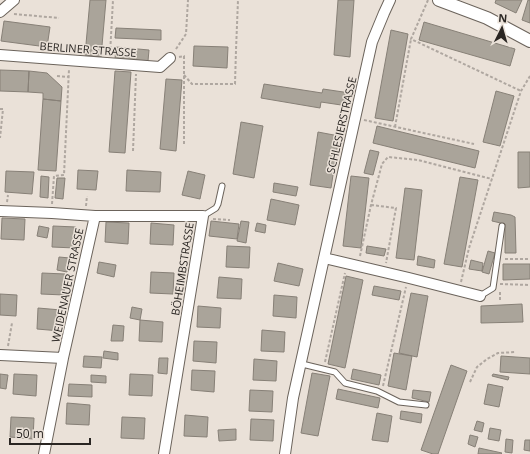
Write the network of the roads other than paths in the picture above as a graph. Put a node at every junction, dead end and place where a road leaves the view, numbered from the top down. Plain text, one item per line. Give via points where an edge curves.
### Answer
1 (14, 0) edge
2 (390, 0) edge
3 (440, 0) edge
4 (4, 13) edge
5 (530, 41) edge
6 (0, 55) edge
7 (170, 58) road end
8 (222, 186) dead end
9 (0, 211) edge
10 (95, 216) junction
11 (202, 218) junction
12 (502, 226) dead end
13 (324, 258) junction
14 (480, 296) joint
15 (3, 355) edge
16 (63, 358) junction
17 (302, 364) junction
18 (426, 405) dead end
19 (44, 454) edge
20 (164, 454) edge
21 (285, 454) edge

1 - 4 street
2 - 13 street, SCHLESIERSTRASSE via 372,42
3 - 5 street via 487,18
6 - 7 street, BERLINER STRASSE via 160,67
8 - 11 lane via 216,208
9 - 10 street, BÖHEIMBSTRASSE
10 - 11 street, BÖHEIMBSTRASSE
10 - 16 street, WEIDENAUER STRASSE
11 - 20 street, BÖHEIMBSTRASSE
12 - 14 lane via 492,288
13 - 14 street
13 - 17 street, SCHLESIERSTRASSE
15 - 16 street, WEIDENAUER STRASSE
16 - 19 street, WEIDENAUER STRASSE
17 - 18 lane via 335,372 345,383 377,391 399,402
17 - 21 street, SCHLESIERSTRASSE via 293,398

